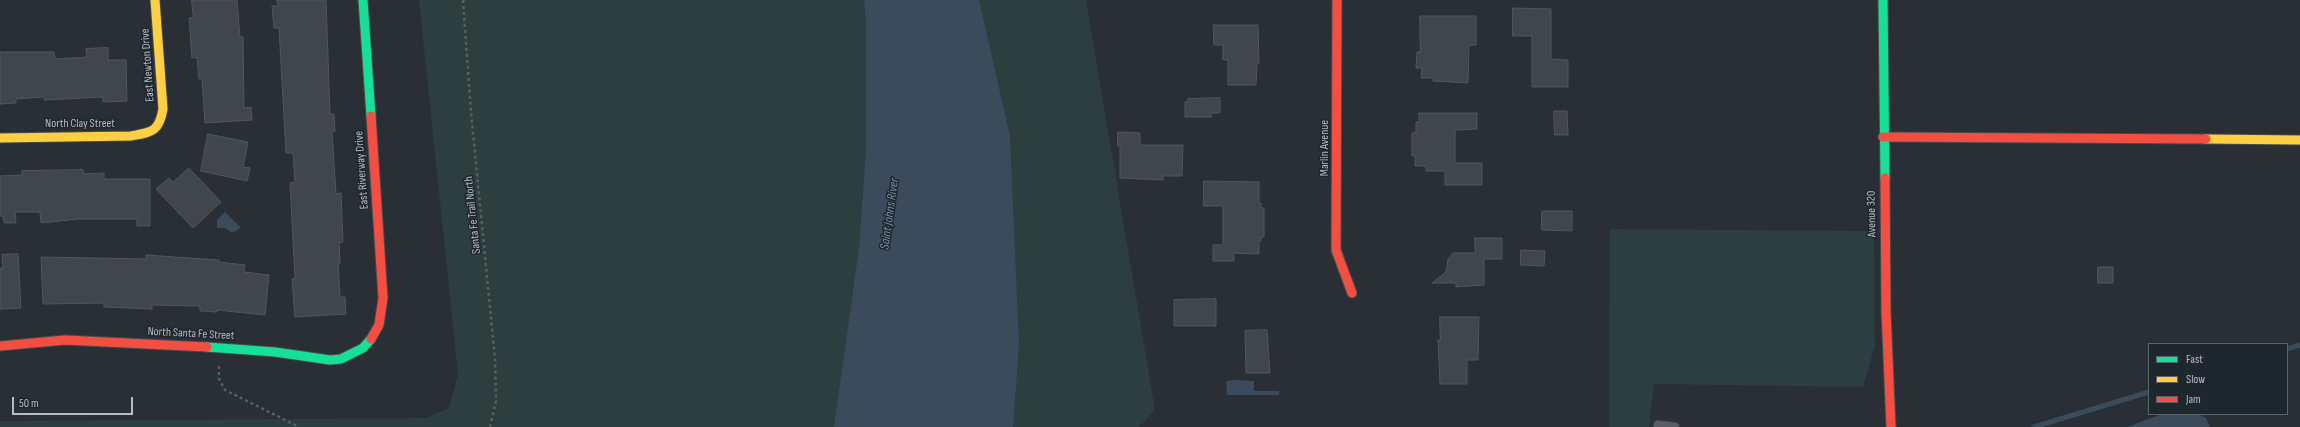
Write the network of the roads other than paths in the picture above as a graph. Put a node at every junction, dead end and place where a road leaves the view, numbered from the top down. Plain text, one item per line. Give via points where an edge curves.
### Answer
1 (156, 0) edge
2 (363, 0) edge
3 (1337, 0) edge
4 (1882, 0) edge
5 (157, 128) joint
6 (1883, 137) junction
7 (0, 138) edge
8 (2300, 140) edge
9 (1352, 293) dead end
10 (372, 337) joint
11 (0, 346) edge
12 (1658, 425) dead end
13 (1675, 427) edge
14 (1891, 427) edge

1 - 5 street, East Newton Drive via 163,109 163,116
2 - 10 street, East Riverway Drive via 382,298 379,325
3 - 9 street, Marlin Avenue via 1336,250
4 - 6 street, Avenue 320
5 - 7 street, North Clay Street via 141,136
6 - 8 street
6 - 14 street, Avenue 320
10 - 11 street, North Santa Fe Street via 363,348 353,354 330,360 220,347 65,340
12 - 13 lane

